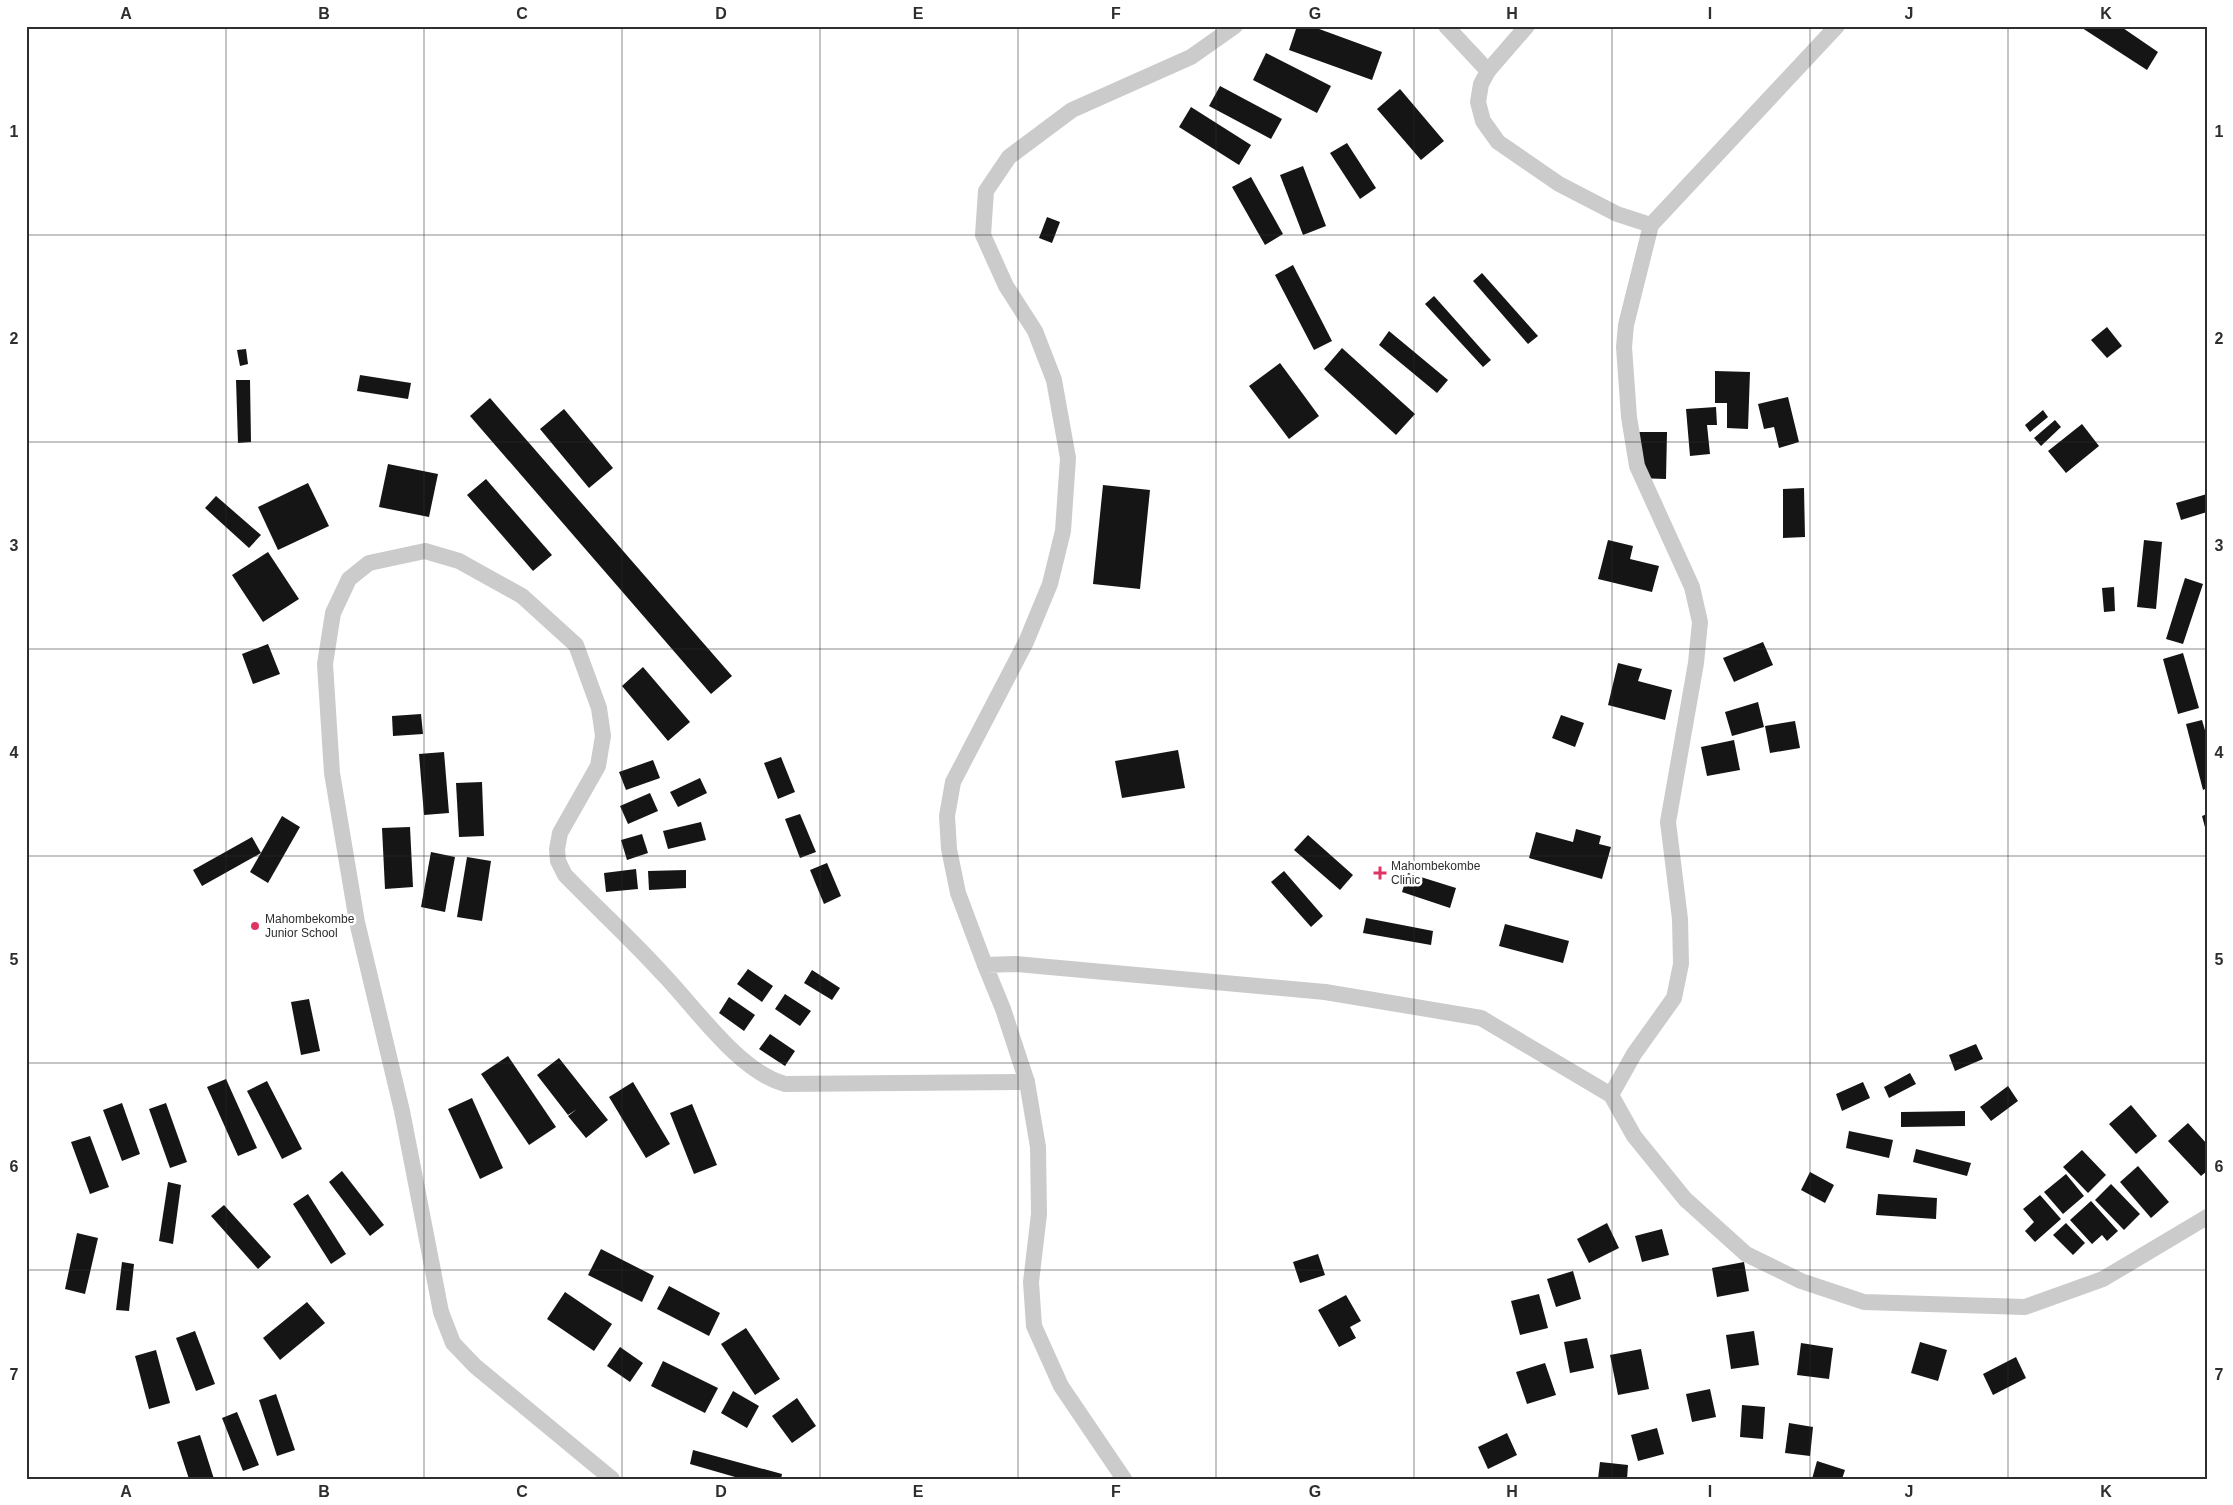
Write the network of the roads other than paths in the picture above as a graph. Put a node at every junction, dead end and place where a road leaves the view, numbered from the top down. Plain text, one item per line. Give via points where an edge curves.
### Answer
1 (1235, 26) edge
2 (1446, 26) edge
3 (1527, 26) edge
4 (1837, 26) edge
5 (1488, 71) junction
6 (1651, 225) junction
7 (985, 965) junction
8 (1027, 1082) junction
9 (1611, 1095) junction
10 (2207, 1217) edge
11 (612, 1479) edge
12 (1124, 1479) edge

1 - 7 street via 1191,57 1072,110 1009,157 986,191 983,234 1006,286 1035,331 1054,380 1068,458 1063,531 1050,584 1026,642 953,782 947,816 949,849 958,893
2 - 5 street
3 - 5 street
4 - 6 street
5 - 6 street via 1481,84 1478,102 1483,121 1498,142 1559,184 1617,214
6 - 9 street via 1626,325 1624,346 1629,417 1637,466 1692,587 1700,622 1696,664 1668,822 1680,919 1681,964 1674,998 1634,1054
7 - 8 street
7 - 9 street via 1015,964 1325,992 1481,1018
8 - 11 street via 785,1084 769,1080 749,1067 662,972 565,875 558,861 560,833 598,766 603,736 599,708 576,646 522,596 458,561 425,551 369,563 349,579 333,613 325,664 332,772 357,922 402,1111 441,1312 453,1343 474,1366
8 - 12 street via 1038,1146 1039,1214 1031,1282 1034,1326 1061,1386
9 - 10 street via 1634,1136 1685,1199 1746,1254 1801,1281 1864,1302 2025,1307 2103,1279

